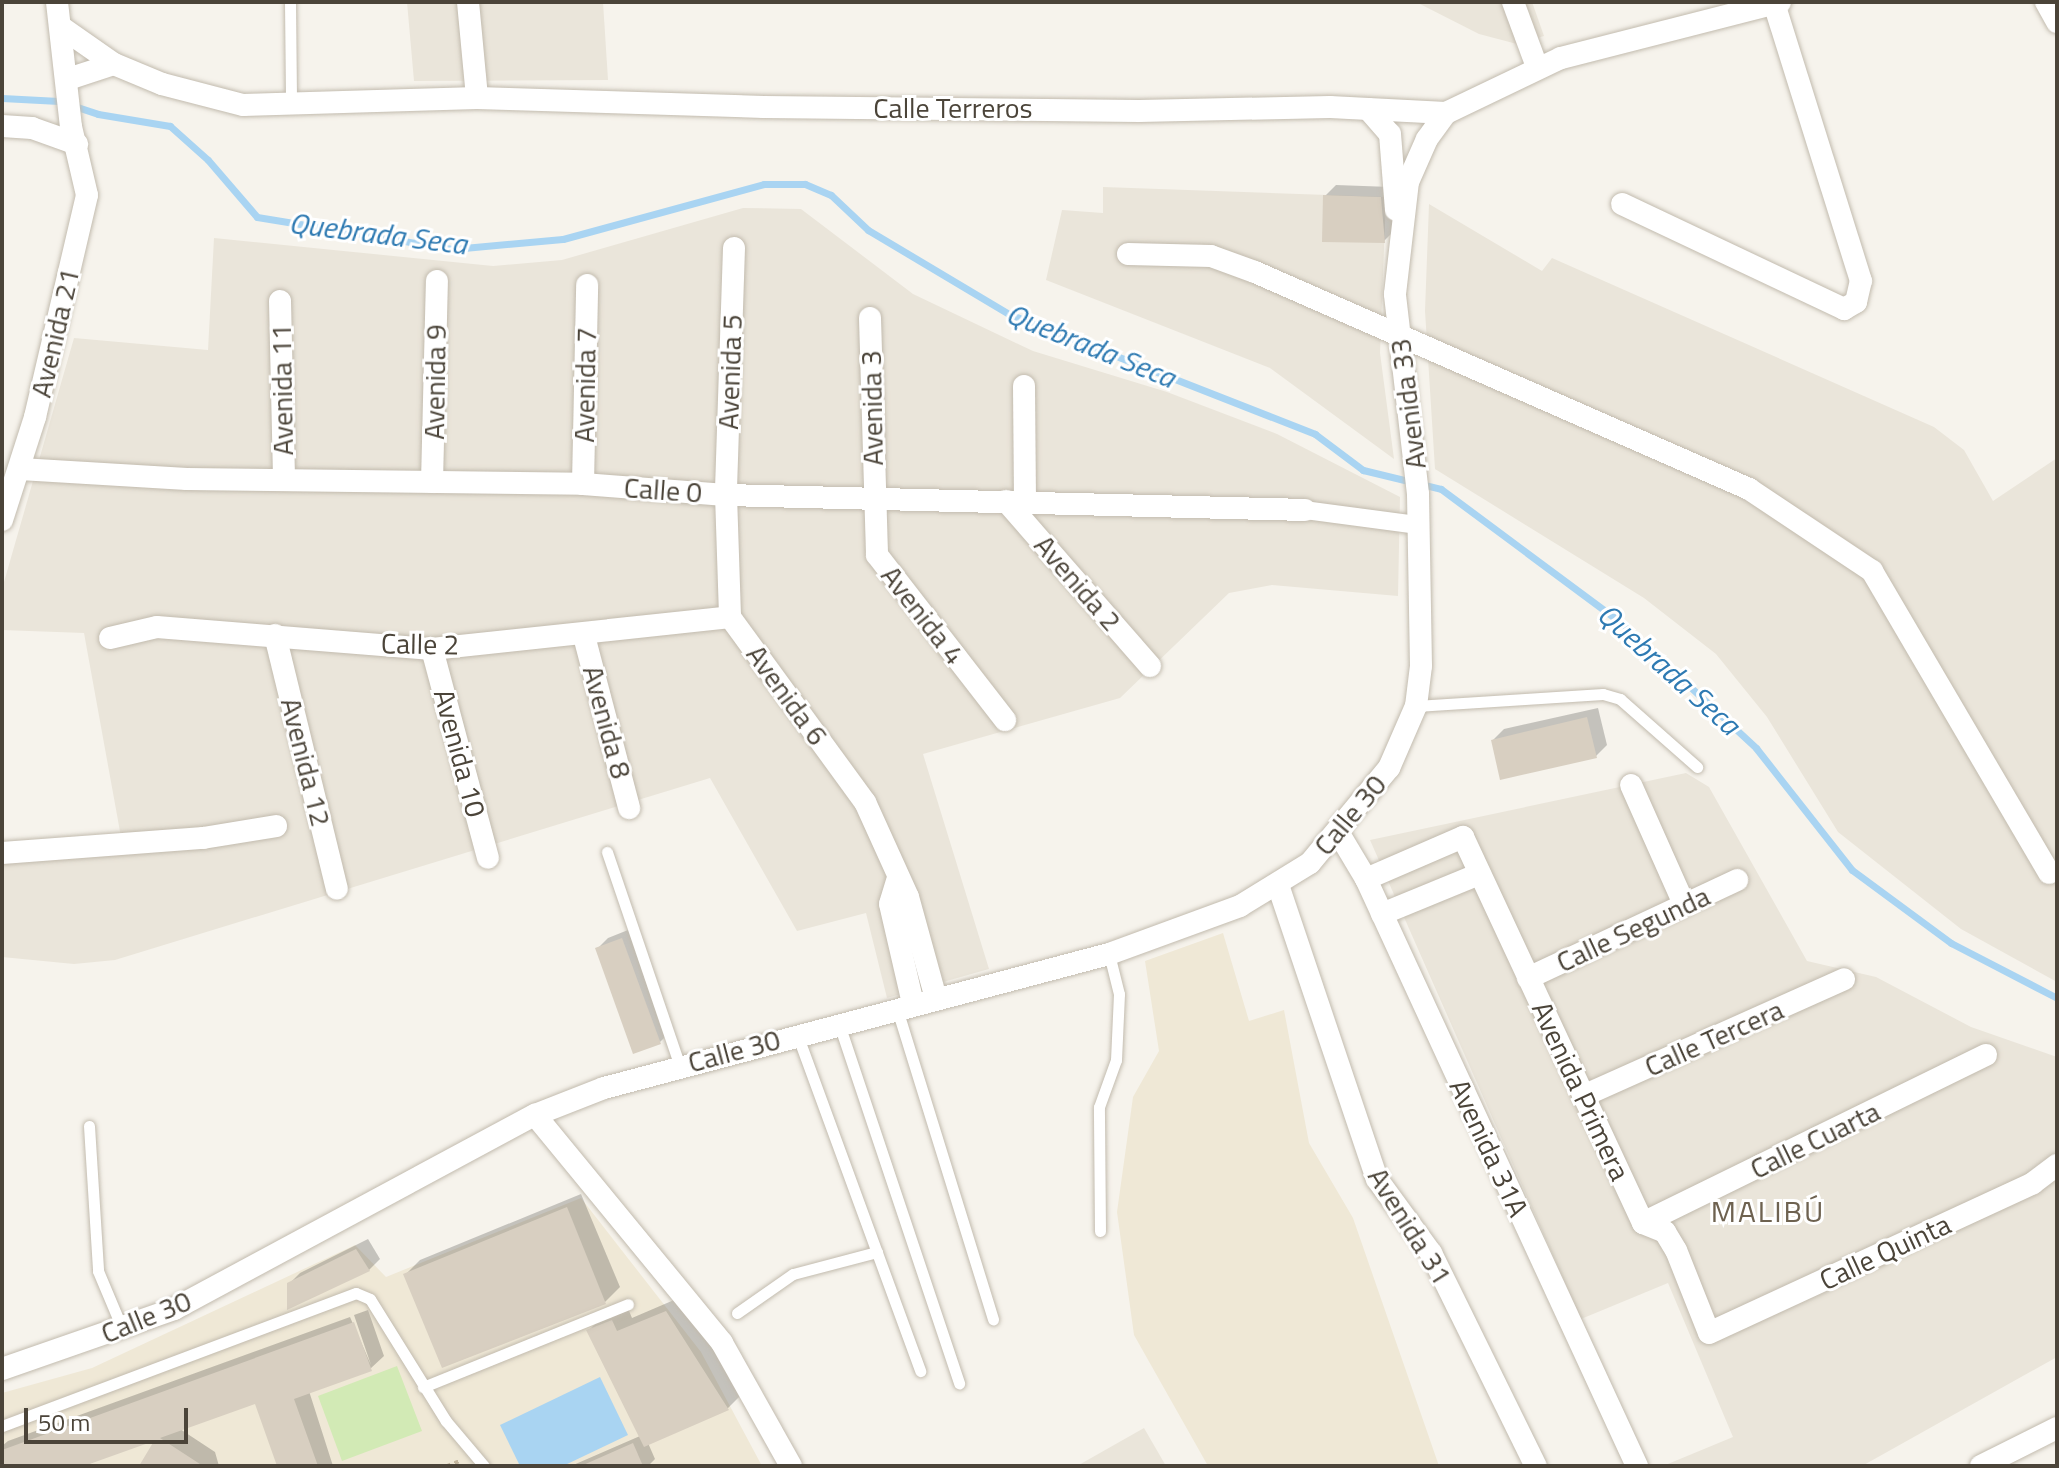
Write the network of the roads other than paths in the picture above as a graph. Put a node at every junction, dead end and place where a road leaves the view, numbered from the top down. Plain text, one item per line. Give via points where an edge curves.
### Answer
1 (57, 2) edge
2 (290, 2) edge
3 (468, 2) edge
4 (1513, 2) edge
5 (2046, 2) edge
6 (1777, 3) edge
7 (2057, 22) edge
8 (61, 27) junction
9 (114, 64) junction
10 (1537, 67) junction
11 (69, 86) junction
12 (477, 98) junction
13 (291, 101) junction
14 (1368, 109) junction
15 (1446, 113) junction
16 (2, 126) edge
17 (74, 136) junction
18 (1622, 204) dead end
19 (1398, 230) junction
20 (734, 248) dead end
21 (1128, 254) dead end
22 (437, 281) dead end
23 (587, 285) dead end
24 (280, 301) dead end
25 (870, 318) dead end
26 (1401, 335) junction
27 (1024, 386) dead end
28 (20, 469) junction
29 (284, 480) junction
30 (432, 482) junction
31 (583, 484) junction
32 (726, 495) junction
33 (873, 497) junction
34 (1015, 501) junction
35 (1305, 510) joint
36 (2, 520) edge
37 (1417, 525) junction
38 (730, 617) junction
39 (275, 635) junction
40 (584, 636) junction
41 (110, 638) dead end
42 (432, 649) junction
43 (1150, 666) dead end
44 (1416, 706) junction
45 (1005, 720) dead end
46 (1697, 767) dead end
47 (1631, 785) dead end
48 (629, 808) dead end
49 (276, 826) dead end
50 (1338, 832) junction
51 (607, 852) dead end
52 (2, 853) edge
53 (488, 858) dead end
54 (2049, 873) dead end
55 (1479, 874) junction
56 (1366, 879) junction
57 (1737, 880) dead end
58 (897, 881) junction
59 (1278, 885) junction
60 (337, 889) dead end
61 (1684, 904) junction
62 (1382, 914) junction
63 (1109, 954) junction
64 (1528, 978) junction
65 (1844, 979) dead end
66 (936, 999) junction
67 (905, 1006) junction
68 (839, 1024) junction
69 (797, 1034) junction
70 (1986, 1055) dead end
71 (680, 1066) junction
72 (1583, 1096) junction
73 (535, 1115) junction
74 (89, 1126) dead end
75 (2057, 1165) edge
76 (1643, 1223) junction
77 (1100, 1231) dead end
78 (877, 1252) junction
79 (628, 1304) dead end
80 (737, 1313) dead end
81 (993, 1320) dead end
82 (122, 1329) junction
83 (1709, 1333) joint
84 (2, 1369) edge
85 (920, 1371) dead end
86 (959, 1383) dead end
87 (423, 1387) junction
88 (2, 1426) edge
89 (2057, 1428) edge
90 (484, 1466) edge
91 (791, 1466) edge
92 (1536, 1466) edge
93 (1637, 1466) edge
94 (1981, 1466) edge

1 - 8 street, Avenida 21
2 - 13 lane
3 - 12 street
4 - 10 street
5 - 7 street
6 - 10 street, Calle Terreros
6 - 18 street via 1861,281 1856,302 1844,309
8 - 9 street, Calle Terreros
8 - 11 street, Avenida 21
9 - 11 street
9 - 13 street, Calle Terreros via 162,84 243,105
10 - 15 street, Calle Terreros
11 - 17 street, Avenida 21
12 - 13 street, Calle Terreros
12 - 14 street, Calle Terreros via 968,110
14 - 15 street, Calle Terreros
14 - 19 street via 1390,134
15 - 19 street, Avenida 33 via 1427,139 1408,182
16 - 17 street
17 - 28 street, Avenida 21 via 87,195
19 - 26 street, Avenida 33 via 1395,294
20 - 32 street, Avenida 5
21 - 26 street via 1211,256
22 - 30 street, Avenida 9
23 - 31 street, Avenida 7
24 - 29 street, Avenida 11
25 - 33 street, Avenida 3
26 - 37 street, Avenida 33 via 1417,467
26 - 54 street via 1749,489 1872,571
27 - 34 street
28 - 29 street, Calle 0
28 - 36 street, Avenida 21
29 - 30 street, Calle 0
30 - 31 street, Calle 0
31 - 32 street, Calle 0
32 - 33 street, Calle 0
32 - 38 street, Avenida 6
33 - 34 street, Calle 0
33 - 45 street, Avenida 4 via 877,555
34 - 35 street, Calle 0
34 - 43 street, Avenida 2
35 - 37 street
37 - 44 street, Avenida 33 via 1421,666
38 - 40 street, Calle 2
38 - 58 street, Avenida 6 via 865,802
39 - 41 street, Calle 2 via 157,627
39 - 42 street, Calle 2
39 - 60 street, Avenida 12
40 - 42 street, Calle 2
40 - 48 street, Avenida 8
42 - 53 street, Avenida 10
44 - 46 lane via 1603,694 1620,699
44 - 50 street, Calle 30 via 1389,768
47 - 61 street
49 - 52 street via 203,838
50 - 56 street, Avenida 31A
50 - 59 street, Calle 30 via 1310,863
51 - 71 lane
55 - 56 street, Avenida Primera via 1463,837
55 - 62 street
55 - 64 street, Avenida Primera
56 - 62 street, Avenida 31A
57 - 61 street, Calle Segunda
58 - 66 street, Avenida 6 via 908,897
58 - 67 street, Avenida 6 via 890,904
59 - 63 street, Calle 30 via 1180,932
59 - 92 street, Avenida 31 via 1377,1179 1431,1253
61 - 64 street, Calle Segunda
62 - 93 street, Avenida 31A
63 - 66 street, Calle 30
63 - 77 lane via 1119,1007 1116,1060 1099,1107
64 - 72 street, Avenida Primera
65 - 72 street, Calle Tercera
66 - 67 street, Calle 30
67 - 68 street, Calle 30
67 - 81 lane
68 - 69 street, Calle 30
68 - 86 lane
69 - 71 street, Calle 30
69 - 78 lane
70 - 76 street, Calle Cuarta
71 - 73 street, Calle 30
72 - 76 street, Avenida Primera
73 - 82 street, Calle 30 via 282,1254
73 - 91 street via 722,1343
74 - 82 lane via 98,1271
75 - 83 street, Calle Quinta via 2033,1183
76 - 83 street, Avenida Primera via 1665,1232 1676,1250
78 - 80 lane via 793,1274
78 - 85 lane
79 - 87 lane
82 - 84 street, Calle 30
87 - 88 lane via 370,1299 356,1293
87 - 90 lane
89 - 94 street

